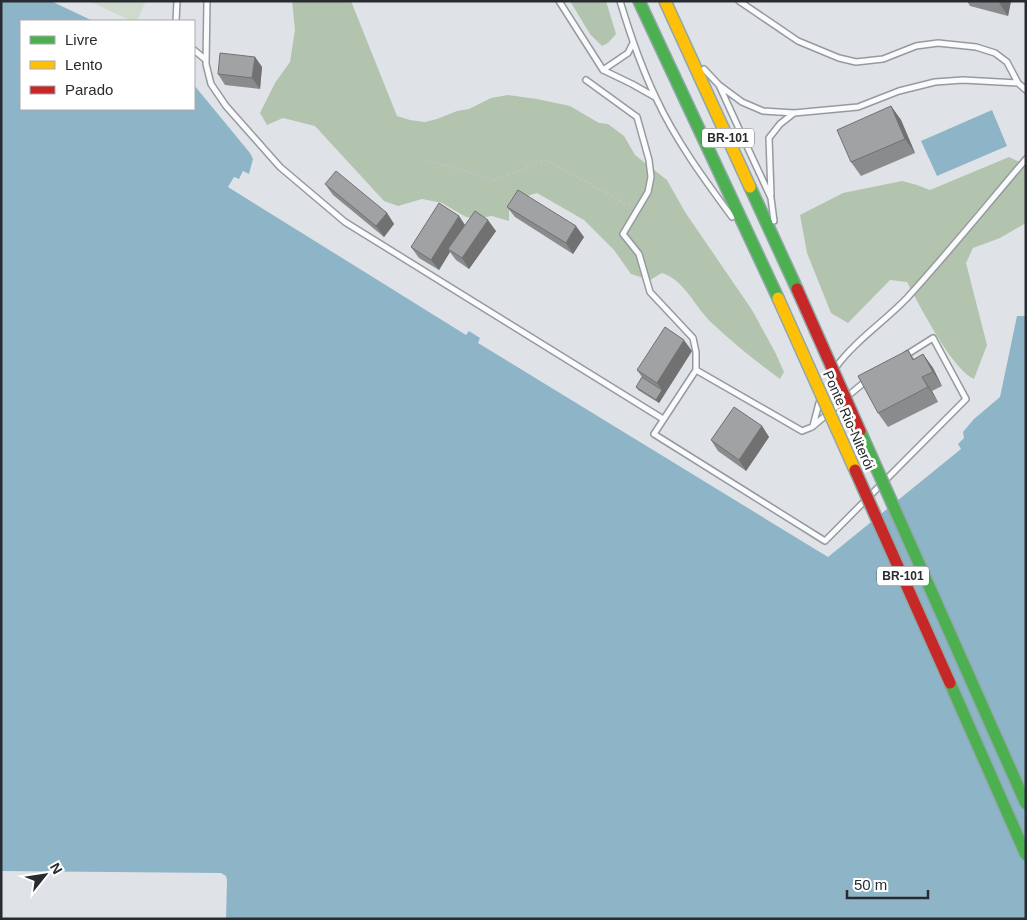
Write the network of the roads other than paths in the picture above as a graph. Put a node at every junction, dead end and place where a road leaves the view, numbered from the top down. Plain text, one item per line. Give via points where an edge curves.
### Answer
1 (178, 1) edge
2 (207, 1) edge
3 (559, 1) edge
4 (620, 1) edge
5 (639, 1) edge
6 (665, 1) edge
7 (740, 1) edge
8 (176, 20) edge
9 (633, 43) junction
10 (195, 51) edge
11 (689, 54) junction
12 (206, 60) junction
13 (603, 70) junction
14 (586, 80) dead end
15 (1018, 83) junction
16 (719, 85) junction
17 (1026, 90) edge
18 (655, 98) junction
19 (794, 113) junction
20 (1026, 159) edge
21 (771, 198) junction
22 (777, 244) junction
23 (757, 252) junction
24 (900, 359) edge
25 (696, 370) junction
26 (831, 374) dead end
27 (875, 375) edge
28 (825, 382) dead end
29 (663, 419) junction
30 (812, 427) junction
31 (1026, 804) edge
32 (1026, 855) edge

1 - 8 lane
2 - 12 lane
3 - 13 lane
4 - 9 lane
5 - 23 highway, Ponte Rio-Niterói / BR-101
6 - 11 highway, Ponte Rio-Niterói / BR-101
7 - 15 lane via 798,41 840,58 856,62 883,59 916,46 938,43 976,47 996,53 1008,62
9 - 13 lane via 628,54
9 - 18 lane
10 - 12 lane
11 - 16 lane
11 - 22 highway, Ponte Rio-Niterói / BR-101
12 - 29 lane via 211,84 226,106 280,167 345,222
13 - 18 lane
14 - 25 lane via 637,117 649,160 650,177 648,192 623,234 639,254 650,292 693,338
15 - 17 lane
15 - 19 lane via 935,82 899,91 858,107
16 - 19 lane via 742,102 763,111
16 - 21 lane
18 - 23 lane via 693,164
19 - 21 lane via 769,138
20 - 26 lane via 905,300 846,353
21 - 22 lane
22 - 31 highway, Ponte Rio-Niterói / BR-101, bridge
23 - 32 highway, Ponte Rio-Niterói / BR-101, bridge
24 - 29 lane via 933,338 966,398 825,541 654,434
25 - 29 lane
25 - 30 lane via 802,431
27 - 30 lane
28 - 30 lane

